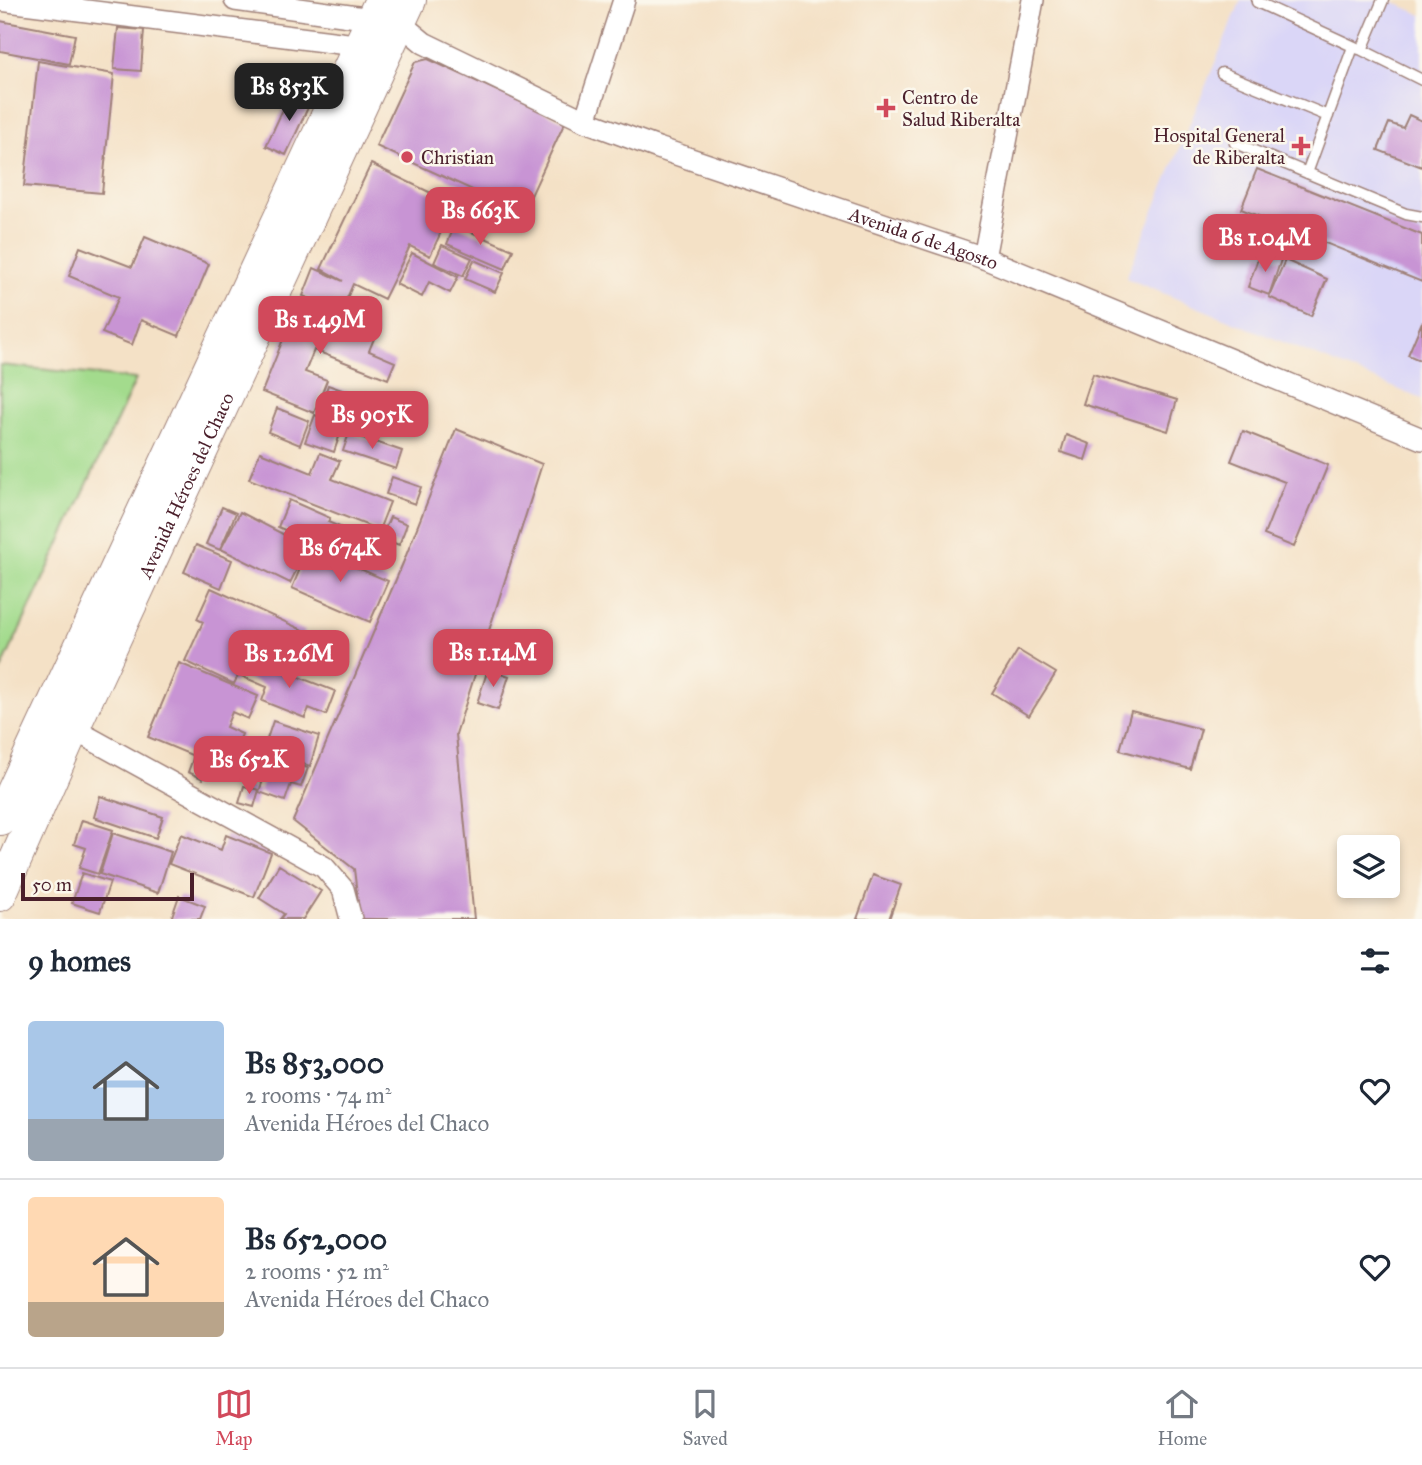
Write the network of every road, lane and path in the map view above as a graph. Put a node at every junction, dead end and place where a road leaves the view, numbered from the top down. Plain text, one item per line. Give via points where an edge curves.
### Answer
1 (0, 0) edge
2 (235, 0) edge
3 (624, 0) edge
4 (1033, 0) edge
5 (1383, 0) edge
6 (1257, 2) dead end
7 (385, 23) edge
8 (424, 43) junction
9 (1357, 49) junction
10 (1222, 73) dead end
11 (1422, 80) edge
12 (1328, 116) junction
13 (585, 121) junction
14 (1235, 142) dead end
15 (1307, 173) junction
16 (1422, 217) edge
17 (984, 258) junction
18 (1422, 439) edge
19 (73, 729) junction
20 (0, 819) edge
21 (0, 895) edge
22 (351, 919) edge

1 - 7 street
2 - 7 street
3 - 13 street
4 - 17 street
5 - 9 lane
6 - 9 lane
7 - 8 street
7 - 8 street, Avenida 6 de Agosto
7 - 19 main road, Avenida Héroes del Chaco
7 - 20 main road, Avenida Héroes del Chaco
8 - 13 street, Avenida 6 de Agosto
9 - 11 lane
9 - 12 lane
10 - 12 lane
12 - 15 lane
13 - 17 street, Avenida 6 de Agosto
14 - 15 lane
15 - 16 lane
17 - 18 street, Avenida 6 de Agosto
19 - 21 main road, Avenida Héroes del Chaco
19 - 22 street via 324,867 343,889

